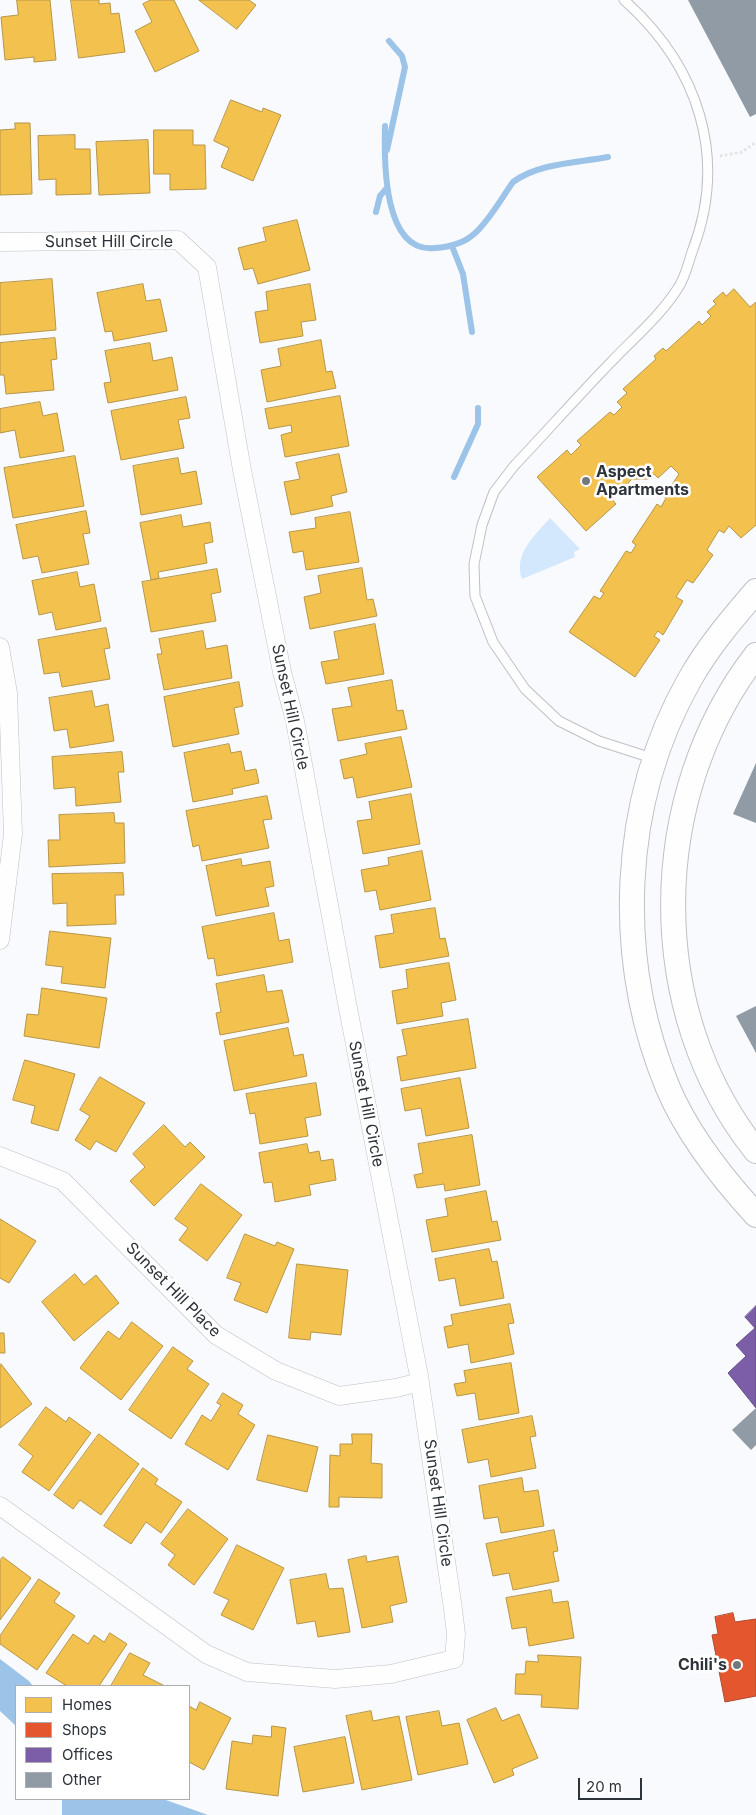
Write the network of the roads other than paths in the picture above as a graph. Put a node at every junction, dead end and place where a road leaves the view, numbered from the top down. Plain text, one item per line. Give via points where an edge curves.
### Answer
1 (624, 0) edge
2 (0, 242) edge
3 (756, 591) edge
4 (0, 647) edge
5 (756, 655) edge
6 (656, 760) junction
7 (0, 940) edge
8 (756, 1151) edge
9 (0, 1156) edge
10 (756, 1215) edge
11 (420, 1382) junction
12 (0, 1506) edge

1 - 6 lane via 669,48 698,106 707,158 706,203 699,234 679,287 514,466 494,492 482,525 474,564 475,596 492,642 525,689 559,722 599,741
2 - 11 street, Sunset Hill Circle via 178,240 206,267 282,672 296,720
3 - 6 main road via 720,633 690,679
4 - 7 street via 8,693 13,834
5 - 8 main road via 715,720 686,799 675,865 673,907 676,964 688,1020 706,1071 741,1132
6 - 10 main road via 638,826 631,906 636,970 648,1031 685,1120 728,1184
9 - 11 street, Sunset Hill Place via 63,1181 216,1335 276,1371 339,1396
11 - 12 street, Sunset Hill Circle via 453,1609 454,1658 391,1674 335,1679 246,1672 206,1654

